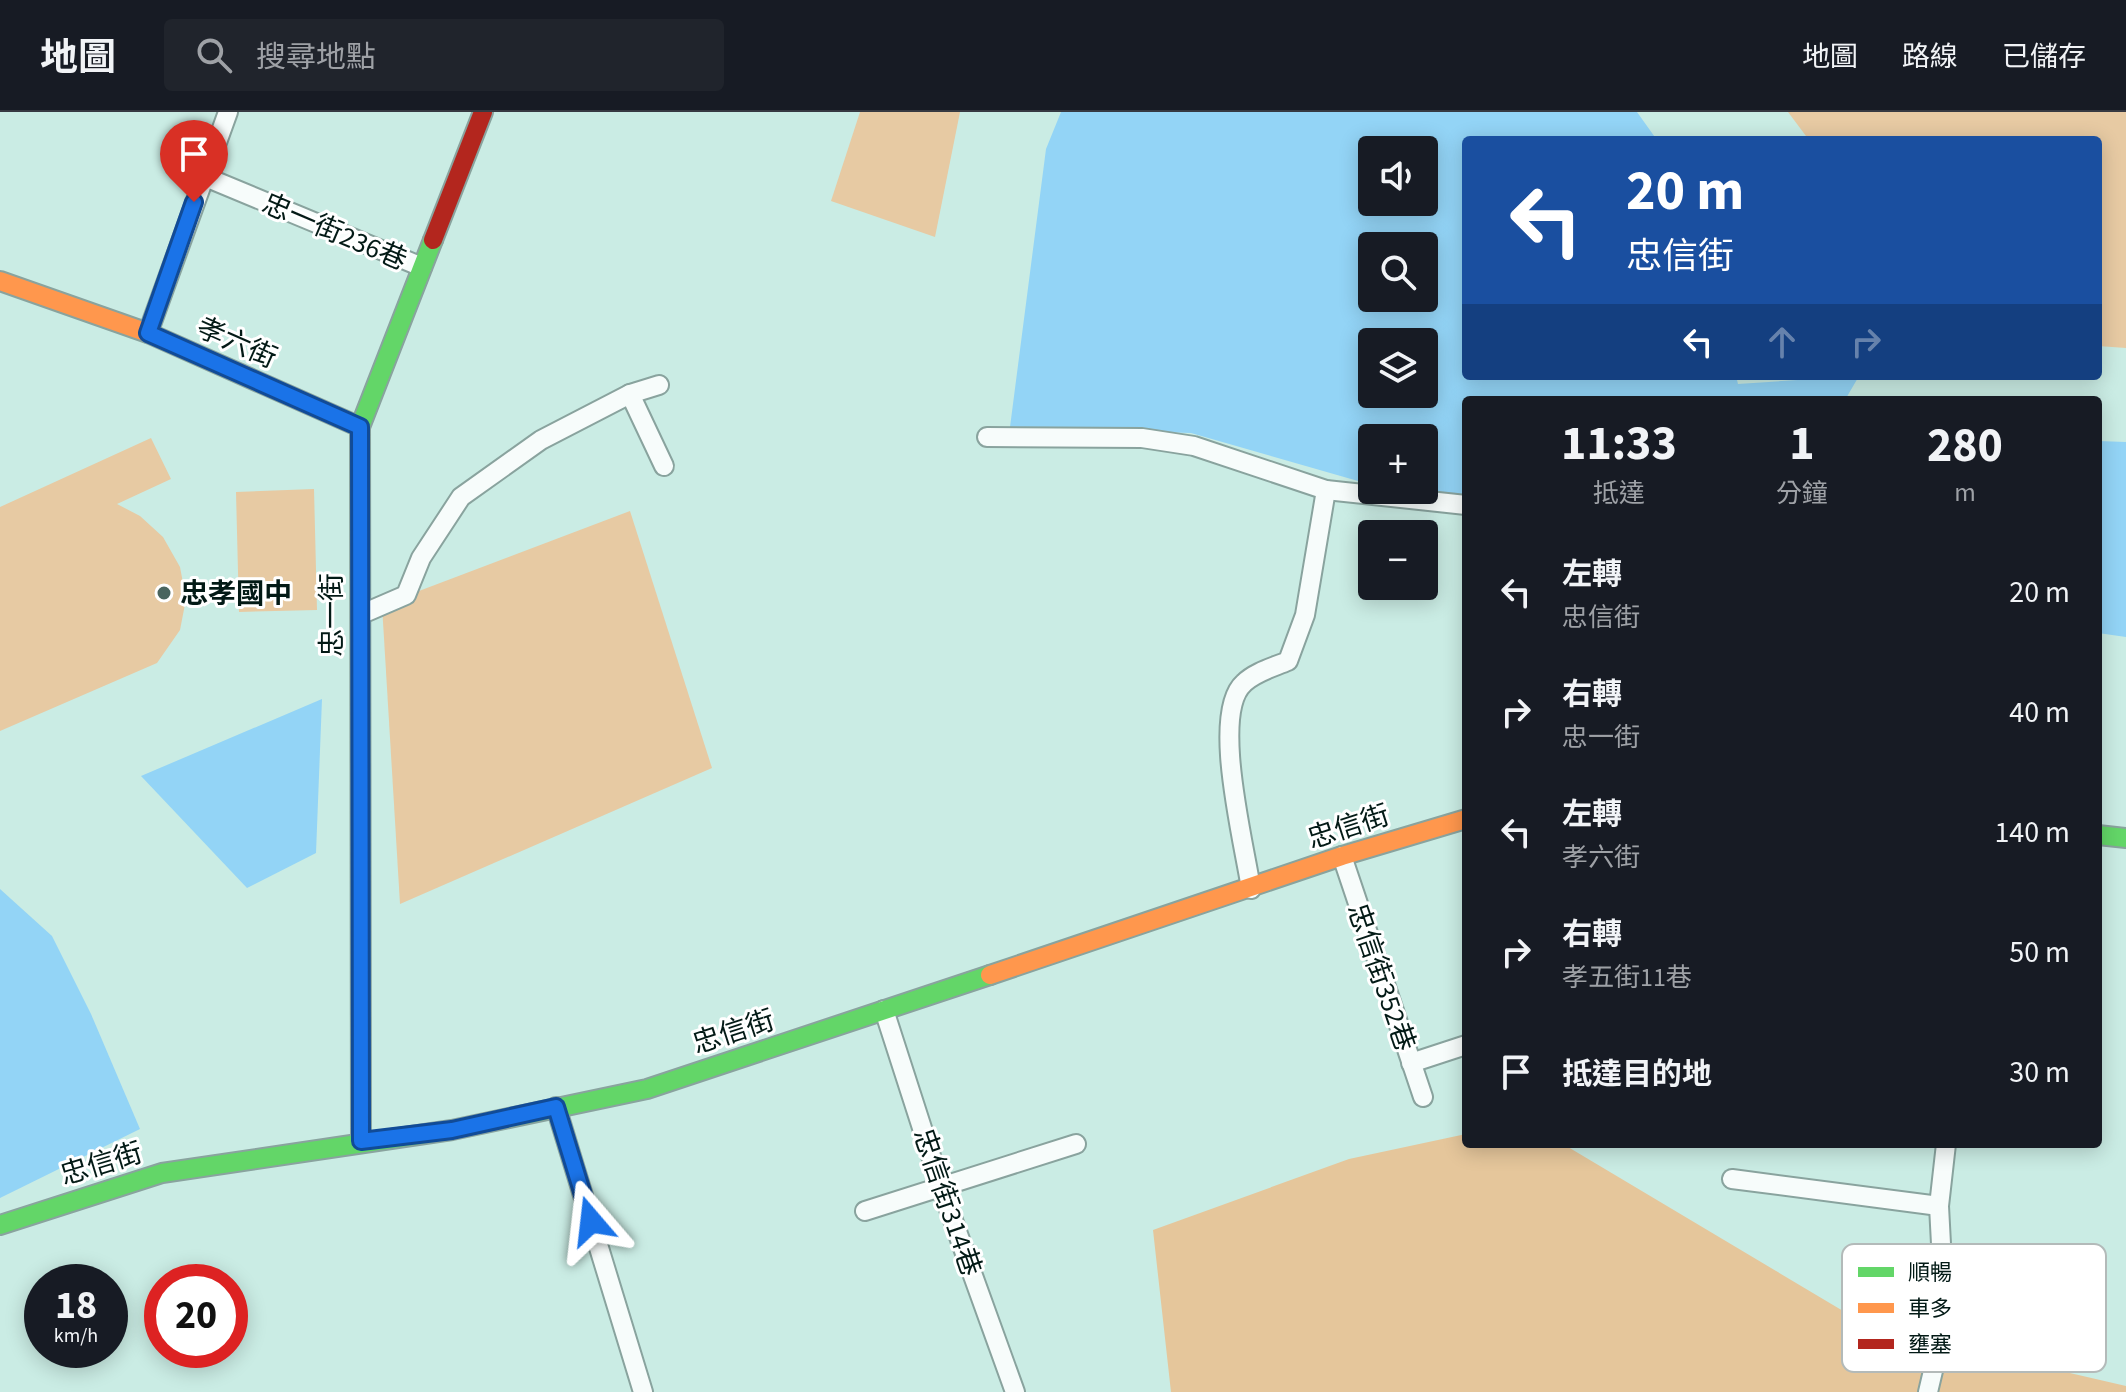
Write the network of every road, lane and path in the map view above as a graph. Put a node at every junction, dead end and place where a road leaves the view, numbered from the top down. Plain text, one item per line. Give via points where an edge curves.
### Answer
1 (228, 112) edge
2 (483, 112) edge
3 (203, 176) junction
4 (422, 267) junction
5 (0, 281) edge
6 (148, 333) junction
7 (659, 385) dead end
8 (630, 394) junction
9 (360, 427) junction
10 (987, 437) dead end
11 (664, 466) dead end
12 (1326, 490) junction
13 (1462, 505) edge
14 (359, 615) junction
15 (1462, 820) edge
16 (2102, 835) edge
17 (2126, 838) edge
18 (1342, 856) junction
19 (1251, 889) junction
20 (884, 1010) junction
21 (1462, 1046) edge
22 (1411, 1063) junction
23 (1423, 1097) dead end
24 (556, 1107) junction
25 (361, 1141) junction
26 (1076, 1144) dead end
27 (1946, 1148) edge
28 (1732, 1179) dead end
29 (941, 1187) junction
30 (1939, 1206) junction
31 (865, 1211) dead end
32 (0, 1225) edge
33 (1941, 1244) edge
34 (1933, 1372) edge
35 (643, 1392) edge
36 (1015, 1392) edge
37 (1928, 1392) edge

1 - 3 lane
2 - 4 street, 忠一街
3 - 4 lane, 忠一街236巷
3 - 6 lane
4 - 9 street, 忠一街
5 - 6 street, 孝六街
6 - 9 street, 孝六街
7 - 8 lane
8 - 11 lane
8 - 14 lane via 541,440 461,497 421,558 406,595
9 - 14 street, 忠一街
10 - 12 lane via 1142,438 1194,446
12 - 13 lane
12 - 19 lane via 1305,615 1288,661 1242,684 1232,703 1228,734
14 - 25 street, 忠一街
15 - 18 street, 忠信街
16 - 17 street
18 - 19 street, 忠信街
18 - 22 lane, 忠信街352巷
19 - 20 street, 忠信街
20 - 24 street, 忠信街 via 647,1089
20 - 29 lane, 忠信街314巷
21 - 22 lane
22 - 23 lane, 忠信街352巷
24 - 25 street, 忠信街 via 452,1130
24 - 35 lane
25 - 32 street, 忠信街 via 162,1173
26 - 29 lane
27 - 30 lane
28 - 30 lane
29 - 31 lane
29 - 36 lane, 忠信街314巷
30 - 33 lane
34 - 37 lane

